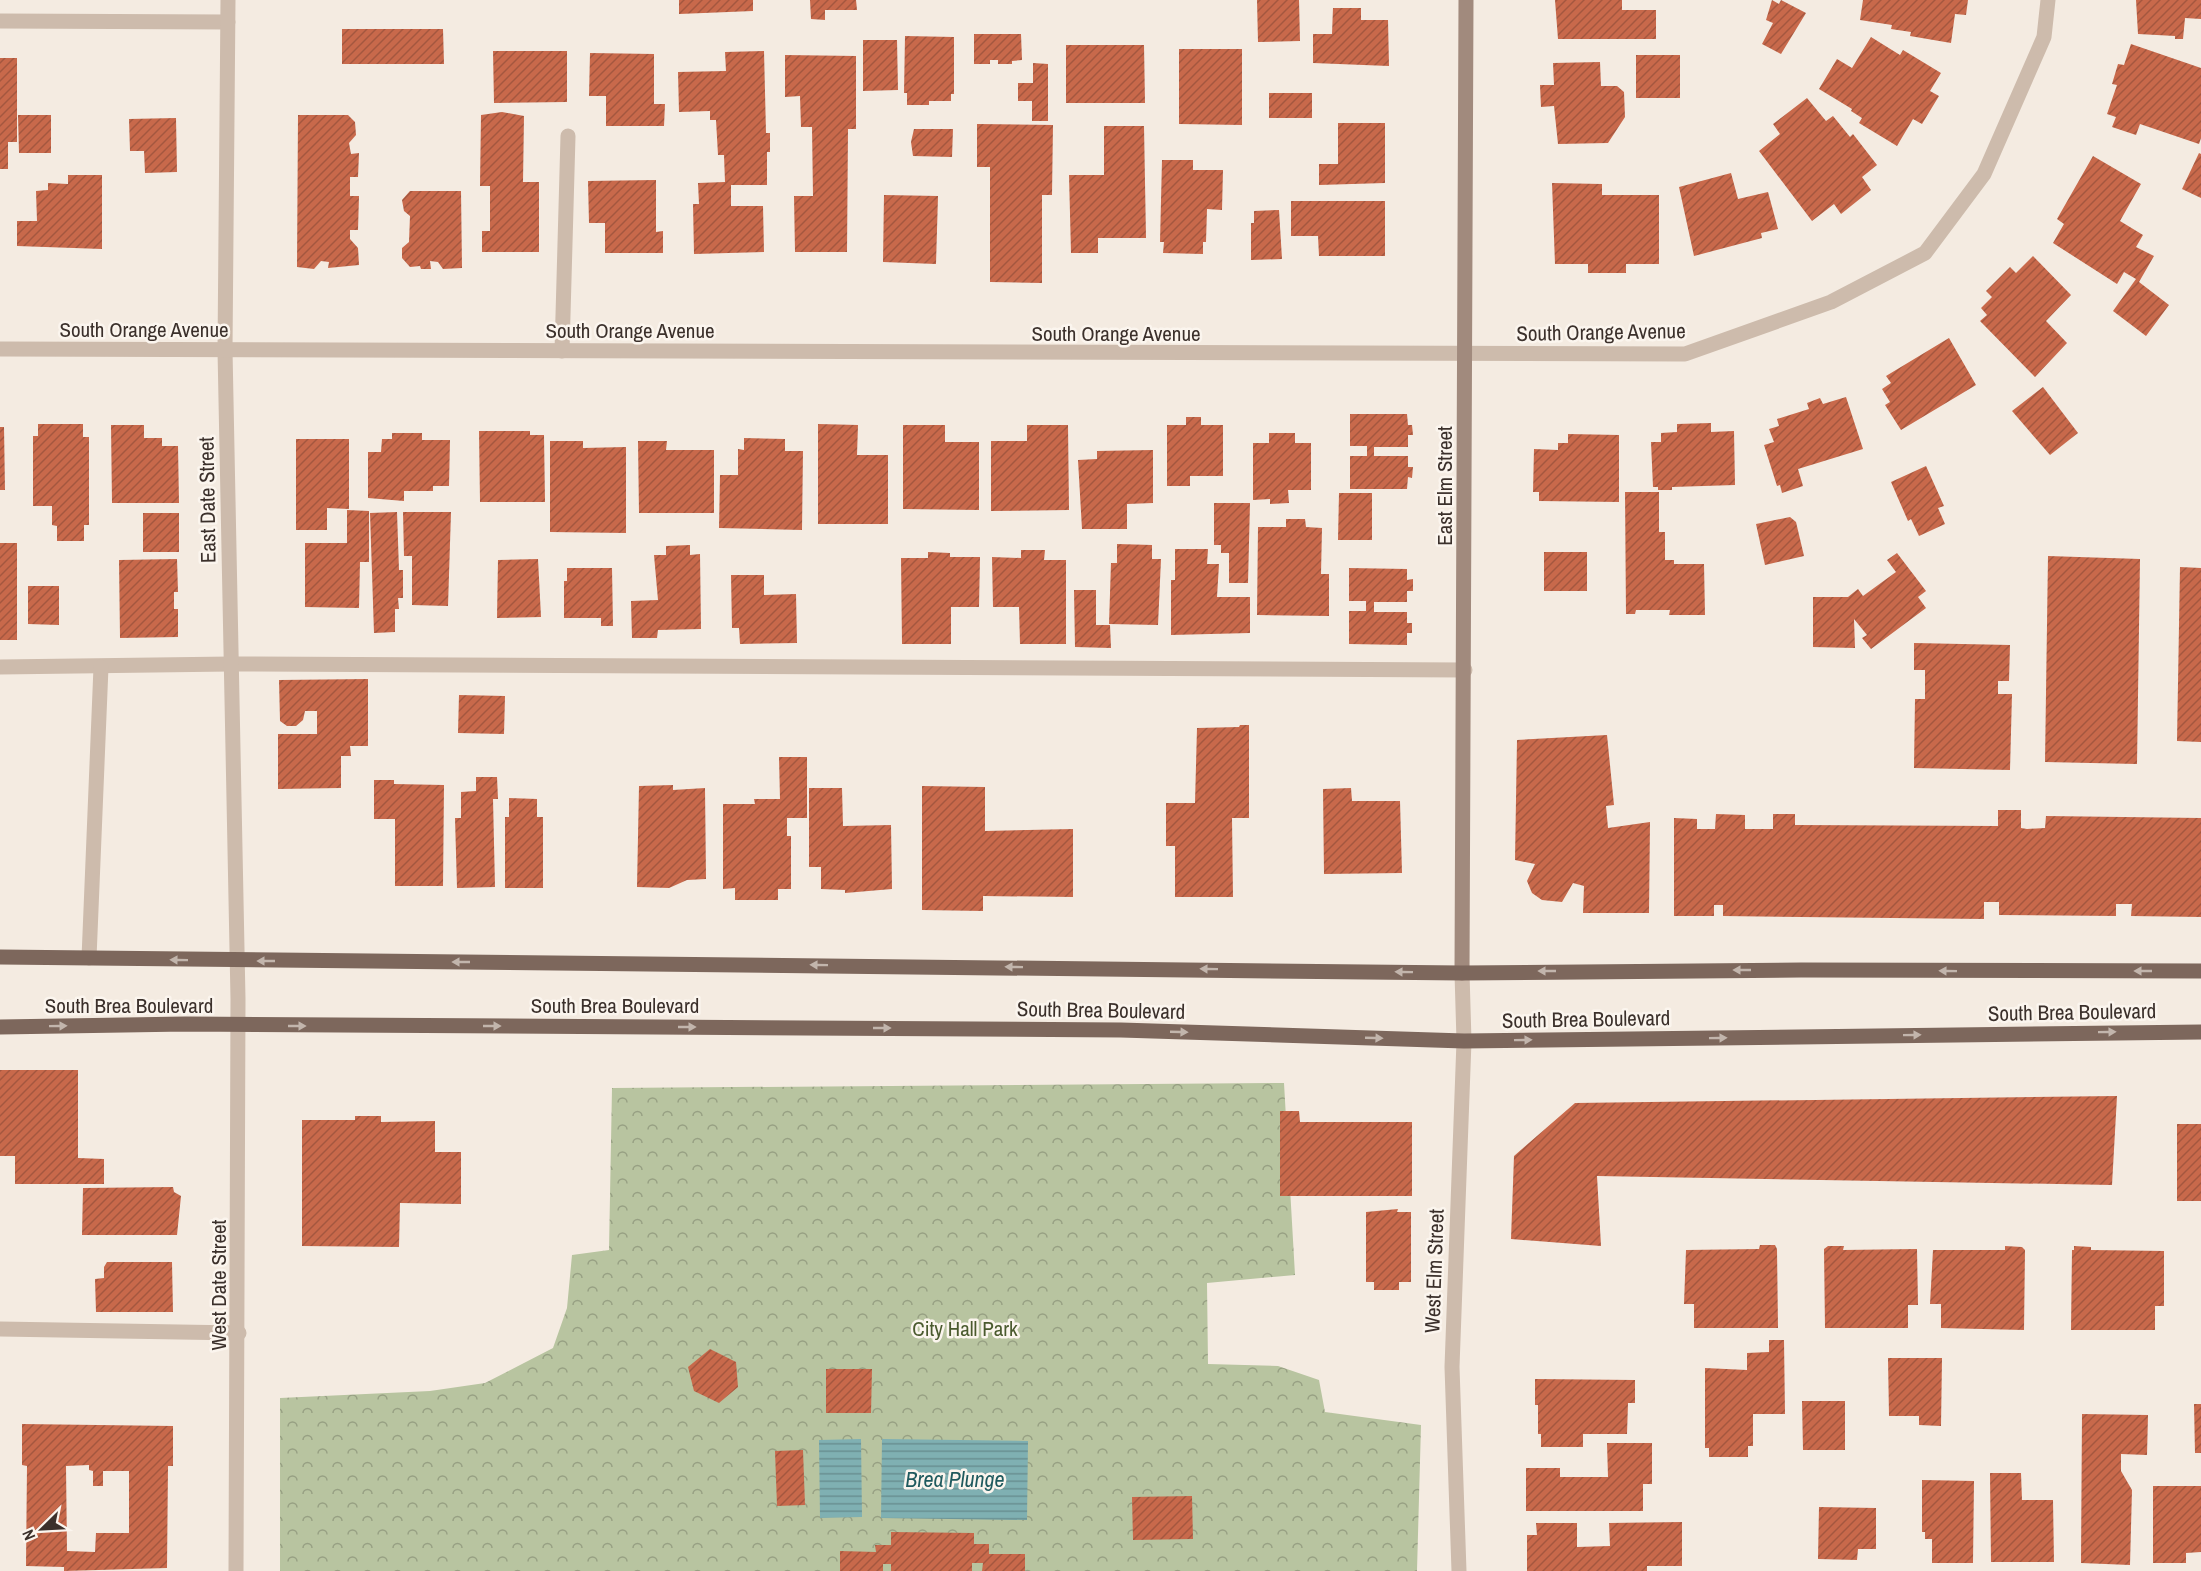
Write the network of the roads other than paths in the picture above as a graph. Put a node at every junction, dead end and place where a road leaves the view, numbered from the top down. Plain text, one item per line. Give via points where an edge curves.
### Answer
1 (228, 0) edge
2 (1466, 0) edge
3 (2048, 0) edge
4 (0, 21) edge
5 (228, 22) junction
6 (568, 136) dead end
7 (0, 349) edge
8 (225, 350) junction
9 (562, 351) junction
10 (1466, 356) junction
11 (231, 664) junction
12 (0, 667) edge
13 (101, 667) junction
14 (1465, 670) junction
15 (0, 957) edge
16 (89, 958) junction
17 (237, 961) junction
18 (2201, 971) edge
19 (1462, 973) junction
20 (238, 999) joint
21 (238, 1026) junction
22 (0, 1027) edge
23 (2201, 1032) edge
24 (1464, 1041) junction
25 (0, 1329) edge
26 (239, 1333) junction
27 (236, 1571) edge
28 (1459, 1571) edge

1 - 5 street, East Date Street
2 - 10 street, East Elm Street
3 - 10 street, South Orange Avenue via 2044,37 1984,174 1924,252 1831,302 1685,354
4 - 5 street
5 - 8 street, East Date Street
6 - 9 street
7 - 8 street, South Orange Avenue
8 - 9 street, South Orange Avenue
8 - 11 street, East Date Street
9 - 10 street, South Orange Avenue
10 - 14 street, East Elm Street
11 - 13 street
11 - 14 street
11 - 17 street, East Date Street
12 - 13 street
13 - 16 street
14 - 19 street, East Elm Street
15 - 16 main road, South Brea Boulevard
17 -> 16 main road, South Brea Boulevard
19 -> 17 main road, South Brea Boulevard
17 - 20 street, East Date Street
18 -> 19 main road, South Brea Boulevard
19 - 24 street, West Elm Street
20 - 21 street, West Date Street
22 -> 21 main road, South Brea Boulevard
21 -> 24 main road, South Brea Boulevard via 1121,1030
21 - 26 street, West Date Street
24 -> 23 main road, South Brea Boulevard
24 - 28 street, West Elm Street via 1452,1367
25 - 26 street
26 - 27 street, West Date Street

